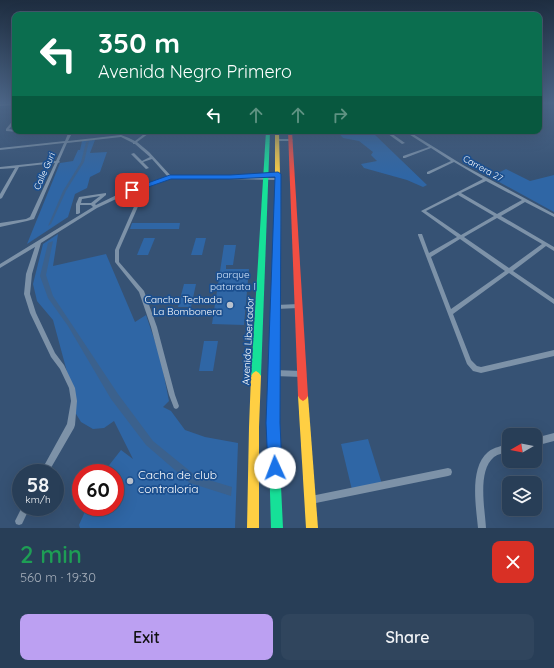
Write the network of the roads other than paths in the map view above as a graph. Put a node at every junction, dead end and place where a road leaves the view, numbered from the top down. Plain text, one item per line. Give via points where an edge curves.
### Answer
1 (70, 134) edge
2 (146, 134) edge
3 (268, 134) edge
4 (277, 134) edge
5 (290, 134) edge
6 (390, 134) edge
7 (411, 134) edge
8 (277, 140) junction
9 (291, 140) junction
10 (66, 142) junction
11 (134, 143) junction
12 (403, 143) dead end
13 (431, 147) junction
14 (0, 149) edge
15 (134, 154) dead end
16 (404, 157) dead end
17 (151, 158) junction
18 (454, 161) junction
19 (58, 162) junction
20 (141, 162) junction
21 (18, 166) junction
22 (0, 168) edge
23 (147, 168) dead end
24 (428, 173) dead end
25 (170, 177) junction
26 (267, 177) junction
27 (278, 177) junction
28 (486, 179) junction
29 (132, 190) junction
30 (458, 193) junction
31 (95, 196) junction
32 (0, 198) edge
33 (525, 200) junction
34 (78, 204) junction
35 (93, 205) junction
36 (78, 213) dead end
37 (496, 216) junction
38 (554, 216) edge
39 (0, 224) edge
40 (420, 235) dead end
41 (460, 238) junction
42 (39, 242) junction
43 (546, 244) junction
44 (554, 249) edge
45 (428, 256) junction
46 (0, 266) edge
47 (509, 271) junction
48 (554, 302) edge
49 (299, 306) junction
50 (276, 307) junction
51 (450, 313) junction
52 (554, 353) edge
53 (274, 373) junction
54 (302, 374) junction
55 (176, 406) dead end
56 (554, 437) edge
57 (542, 440) edge
58 (502, 450) edge
59 (49, 464) edge
60 (448, 472) dead end
61 (311, 500) junction
62 (22, 516) edge
63 (19, 521) dead end
64 (253, 528) edge
65 (277, 528) edge
66 (312, 528) edge
67 (482, 528) edge

1 - 10 street, Calle Guri
2 - 11 street
3 - 26 main road, Avenida Libertador
4 - 8 main road
5 - 9 main road
6 - 12 street
7 - 13 street, Carrera 27
8 - 9 street
8 - 27 main road
9 - 49 main road
10 - 11 street via 121,136
10 - 14 street
10 - 19 street, Calle Guri
11 - 17 street
13 - 16 street
13 - 18 street, Carrera 27
15 - 20 street
17 - 20 street
17 - 25 street
18 - 24 street
18 - 28 street, Carrera 27
19 - 21 street
19 - 39 street, Calle Guri via 32,218
20 - 23 street
21 - 22 street
21 - 32 street
25 - 26 street
25 - 29 street
26 - 27 street
26 - 64 main road, Avenida Libertador via 254,427
27 - 50 main road
28 - 30 street
28 - 33 street, Carrera 27
29 - 35 street
29 - 55 street via 138,202 117,250 117,262 141,291
30 - 37 street
30 - 41 street via 423,211
31 - 34 street via 80,198
31 - 35 street
31 - 35 street via 105,194
33 - 37 street
33 - 38 street, Carrera 27
34 - 35 street
34 - 36 street
35 - 42 street
37 - 41 street
37 - 43 street
40 - 45 street
41 - 45 street
41 - 47 street
42 - 46 street
42 - 59 street via 29,274 27,294 53,355 72,388 74,401 70,425
43 - 44 street
43 - 47 street
45 - 51 street
47 - 48 street
47 - 51 street
49 - 50 street
49 - 54 main road
50 - 53 main road
51 - 52 street via 469,362 475,369 481,370
53 - 54 street
53 - 65 main road
54 - 61 main road
56 - 57 street
58 - 67 street via 488,457 482,468 479,494
60 - 61 street
61 - 66 main road
62 - 63 street

